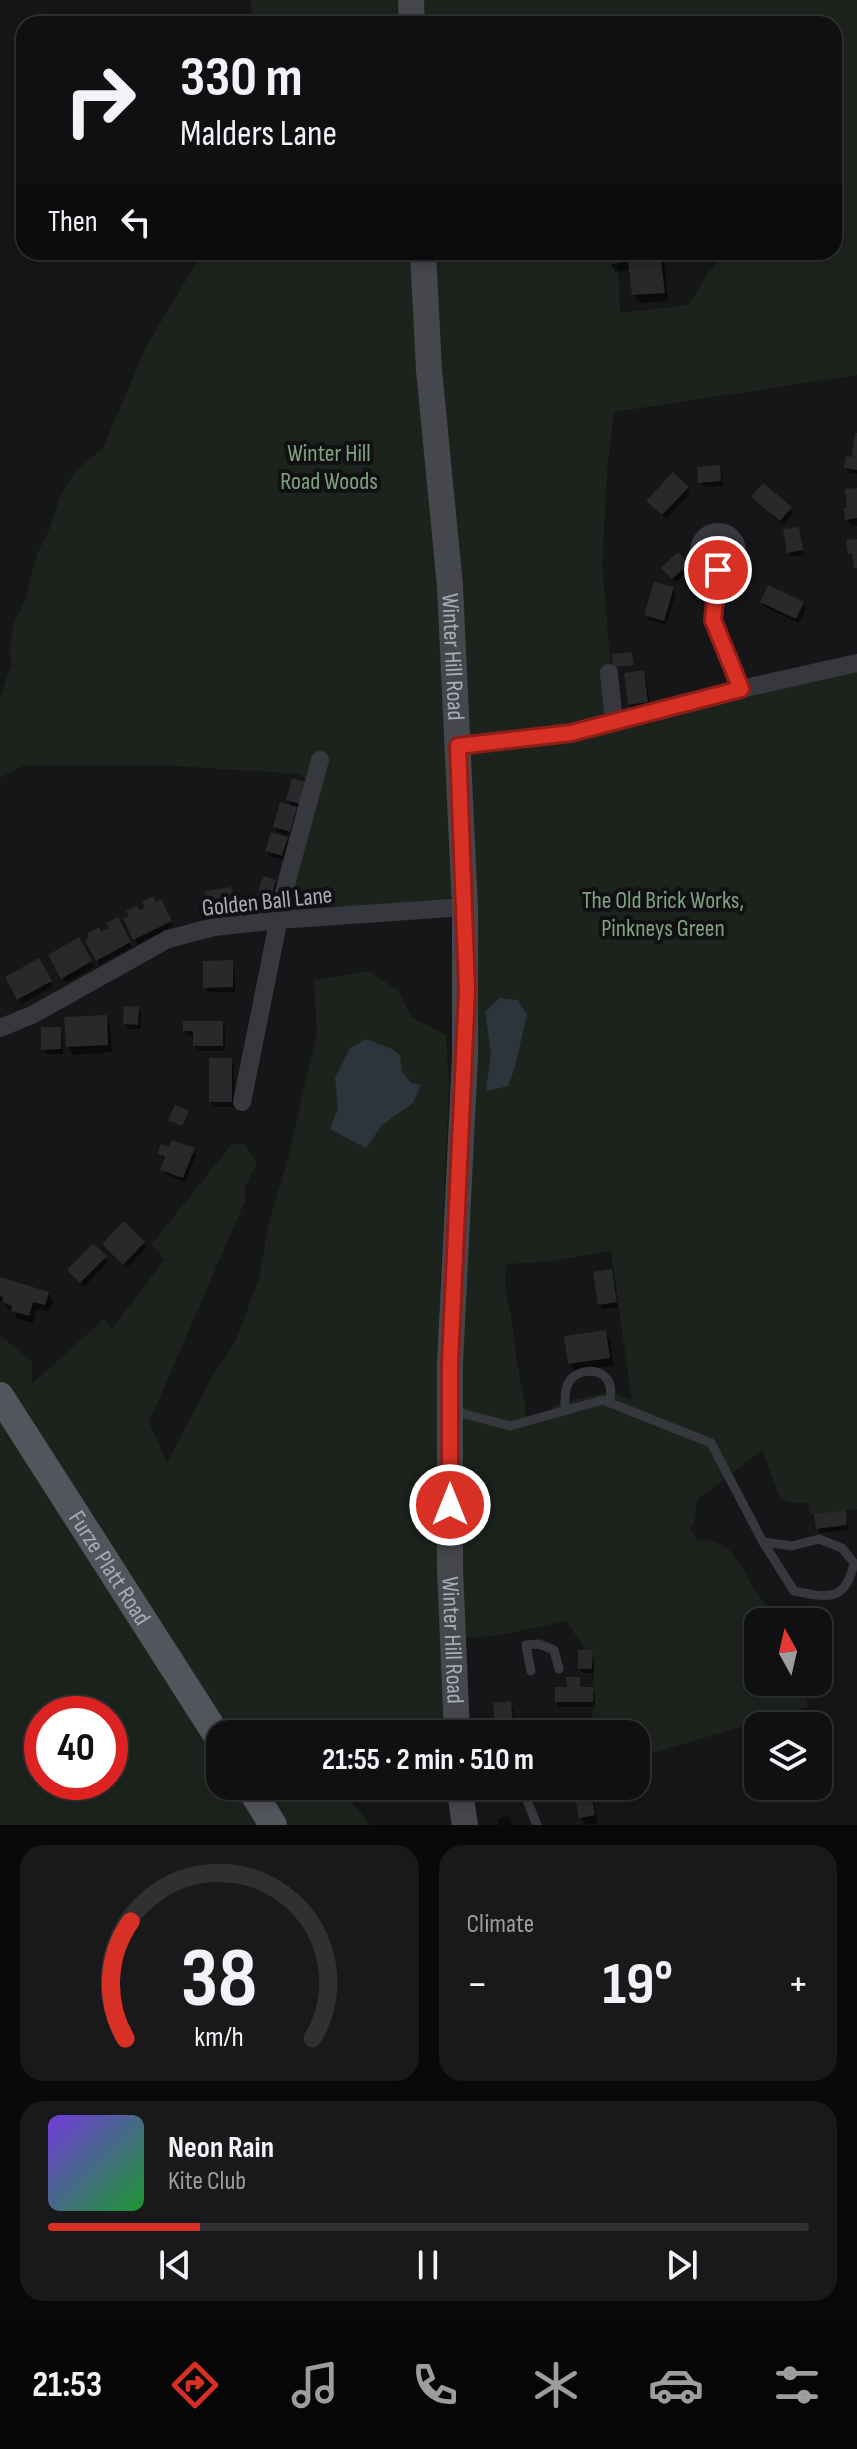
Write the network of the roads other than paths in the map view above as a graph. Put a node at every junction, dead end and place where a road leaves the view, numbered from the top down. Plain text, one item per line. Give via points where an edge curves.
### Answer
1 (423, 260) edge
2 (718, 570) dead end
3 (857, 663) edge
4 (609, 673) dead end
5 (741, 689) junction
6 (614, 723) junction
7 (458, 746) junction
8 (320, 760) dead end
9 (465, 907) junction
10 (278, 920) junction
11 (0, 1028) edge
12 (242, 1102) dead end
13 (0, 1396) edge
14 (610, 1403) junction
15 (450, 1410) junction
16 (565, 1410) junction
17 (763, 1542) junction
18 (559, 1669) dead end
19 (531, 1671) dead end
20 (207, 1720) edge
21 (456, 1720) edge
22 (258, 1800) edge
23 (461, 1800) edge
24 (527, 1800) edge
25 (273, 1825) edge
26 (465, 1825) edge
27 (537, 1825) edge

1 - 7 street, Winter Hill Road
2 - 5 street via 713,620
3 - 5 street
4 - 6 street
5 - 6 street
6 - 7 street
7 - 9 street, Winter Hill Road
8 - 10 street
9 - 10 street, Golden Ball Lane
9 - 15 street, Winter Hill Road via 465,1057
10 - 11 street, Golden Ball Lane via 168,939
10 - 12 street
13 - 20 main road, Furze Platt Road
14 - 16 lane via 603,1400
14 - 16 lane via 609,1380 592,1371 572,1379
14 - 17 lane via 711,1443
15 - 16 lane via 510,1426
15 - 21 street, Winter Hill Road
17 - 17 lane via 792,1546 819,1539 842,1548 854,1563 850,1581 843,1590 821,1597 794,1591
18 - 19 lane via 554,1650 526,1645
22 - 25 main road
23 - 26 street
24 - 27 lane

